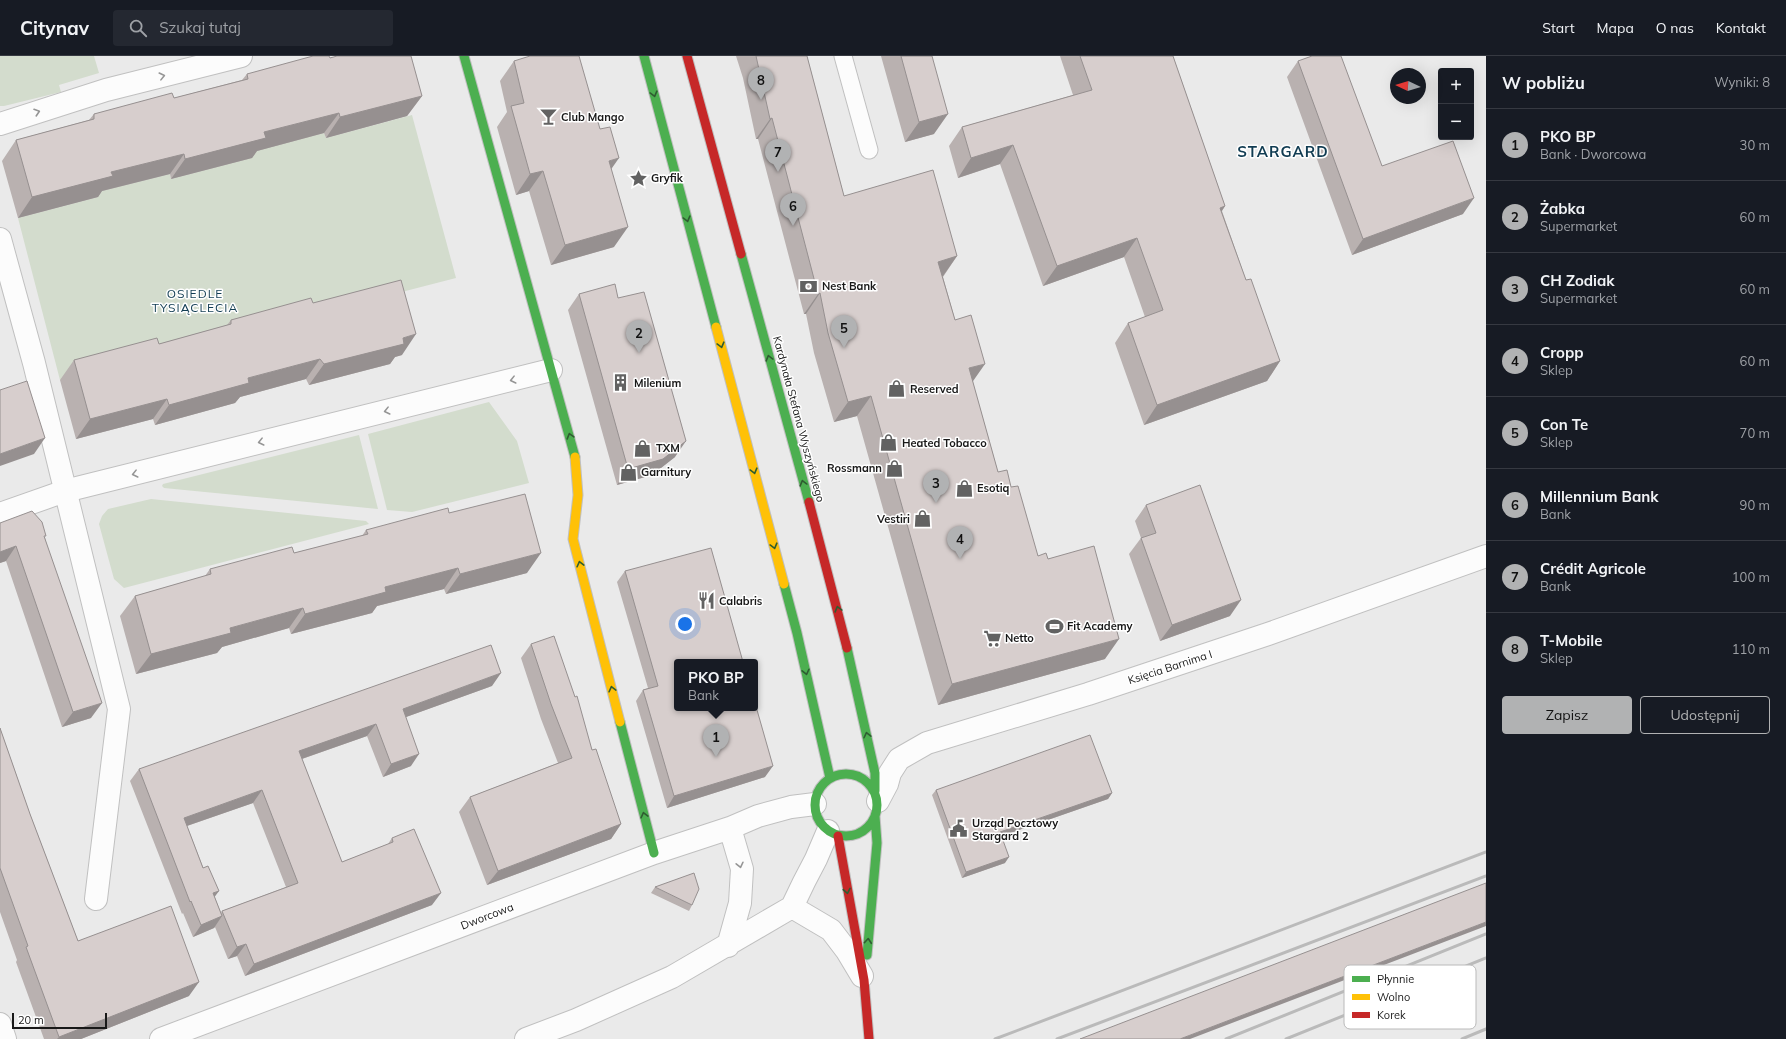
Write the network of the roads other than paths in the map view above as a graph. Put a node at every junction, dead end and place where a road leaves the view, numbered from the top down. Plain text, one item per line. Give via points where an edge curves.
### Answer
1 (241, 56) edge
2 (464, 56) edge
3 (644, 56) edge
4 (687, 56) edge
5 (843, 56) edge
6 (0, 124) edge
7 (869, 150) dead end
8 (0, 239) edge
9 (551, 370) junction
10 (65, 492) junction
11 (0, 514) edge
12 (1486, 556) edge
13 (830, 778) junction
14 (876, 803) junction
15 (815, 804) junction
16 (730, 828) junction
17 (833, 833) junction
18 (654, 853) junction
19 (96, 899) dead end
20 (792, 907) junction
21 (728, 946) junction
22 (864, 980) junction
23 (0, 1024) edge
24 (5, 1039) edge
25 (162, 1039) edge
26 (526, 1039) edge
27 (869, 1039) edge

6 -> 1 street via 106,90
2 - 9 main road
3 -> 13 main road via 797,632
14 -> 4 main road, Kardynała Stefana Wyszyńskiego via 875,773 843,628
5 - 7 lane
8 - 10 street
9 -> 10 street
18 -> 9 main road via 573,539 578,495 576,459
10 - 11 street
10 - 19 street via 119,709
12 - 14 street, Księcia Barnima I via 1268,634 1088,694 927,742 899,759
13 - 14 main road via 840,774 855,775 869,783
13 - 15 main road via 822,784
14 - 17 main road via 873,822 858,835 848,837
22 -> 14 main road, Kardynała Stefana Wyszyńskiego via 877,843
15 - 16 street, Dworcowa via 791,807 758,816
15 - 17 main road via 820,824
16 - 18 street, Dworcowa
16 -> 21 street via 742,869 740,903
17 - 20 street via 816,859
17 -> 22 main road, Kardynała Stefana Wyszyńskiego
18 - 25 street, Dworcowa
20 - 21 street
20 - 22 street via 831,930
21 - 26 street via 672,978
22 - 27 main road, Kardynała Stefana Wyszyńskiego
23 - 24 street

